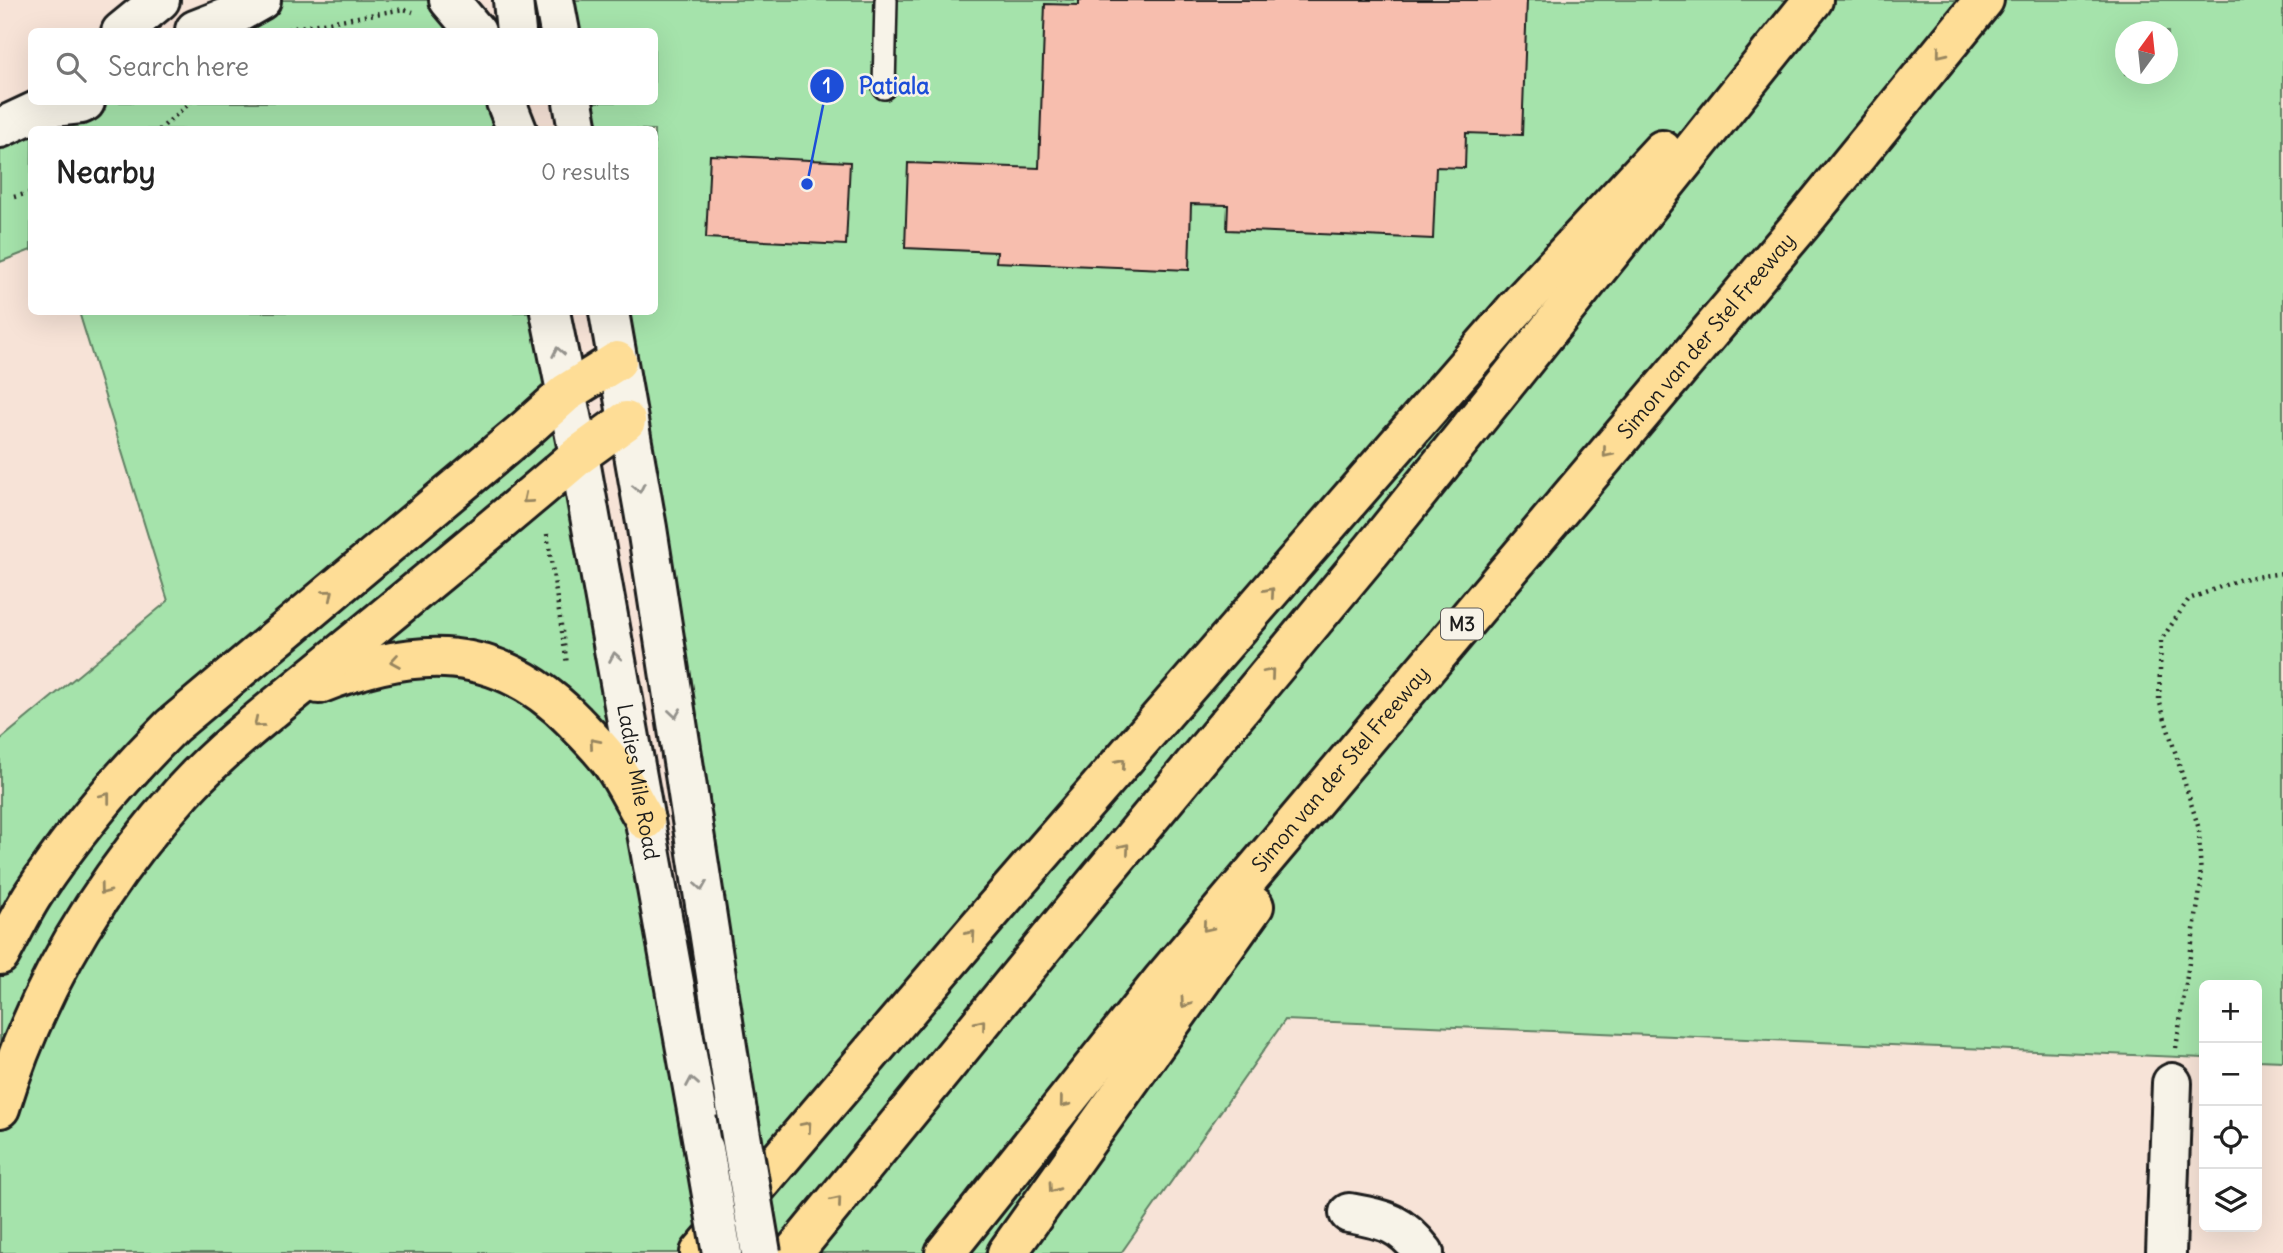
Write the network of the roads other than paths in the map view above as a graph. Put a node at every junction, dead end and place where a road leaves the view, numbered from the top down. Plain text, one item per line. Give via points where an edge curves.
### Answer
1 (160, 0) edge
2 (232, 0) edge
3 (261, 0) edge
4 (513, 0) edge
5 (554, 0) edge
6 (886, 0) edge
7 (1813, 0) edge
8 (1984, 0) edge
9 (432, 6) edge
10 (126, 28) edge
11 (198, 28) edge
12 (201, 28) edge
13 (468, 28) edge
14 (516, 28) edge
15 (559, 28) edge
16 (1765, 58) junction
17 (884, 88) dead end
18 (45, 105) edge
19 (507, 105) edge
20 (523, 105) edge
21 (574, 105) edge
22 (515, 126) edge
23 (526, 126) edge
24 (577, 126) edge
25 (0, 128) edge
26 (551, 315) edge
27 (609, 315) edge
28 (617, 361) junction
29 (566, 393) junction
30 (626, 421) junction
31 (579, 455) junction
32 (1424, 668) junction
33 (291, 695) junction
34 (645, 820) junction
35 (0, 955) edge
36 (2172, 1083) road end
37 (0, 1108) edge
38 (1349, 1213) dead end
39 (699, 1253) edge
40 (722, 1253) edge
41 (761, 1253) edge
42 (793, 1253) edge
43 (945, 1253) edge
44 (1007, 1253) edge
45 (1424, 1253) edge
46 (2166, 1253) edge

1 - 10 main road
2 - 11 main road
3 - 12 main road
4 - 14 main road
5 - 15 main road
6 - 17 lane
7 - 16 highway
8 -> 32 highway, Simon van der Stel Freeway / M3 via 1802,223
9 - 13 main road
39 -> 16 highway via 1525,298 1679,132
42 -> 16 highway via 1373,549
18 - 25 main road
19 - 22 main road
20 - 23 main road
21 - 24 main road
29 -> 26 main road, Ladies Mile Road
27 - 28 main road
28 - 29 highway
28 - 30 main road
29 - 31 main road, Ladies Mile Road
35 -> 29 highway via 34,894 81,828 153,744
30 - 31 highway
30 -> 41 main road, bridge via 647,528
31 -> 33 highway
34 -> 31 main road, Ladies Mile Road
32 -> 43 highway, Simon van der Stel Freeway / M3 via 1161,982
32 -> 44 highway
34 -> 33 highway via 612,763 584,732 530,685 497,668 458,659 402,660 363,668
33 -> 37 highway via 185,789 95,903 50,979 16,1056
40 -> 34 main road, Ladies Mile Road, bridge
36 - 46 main road
38 - 45 main road via 1386,1221 1410,1235

